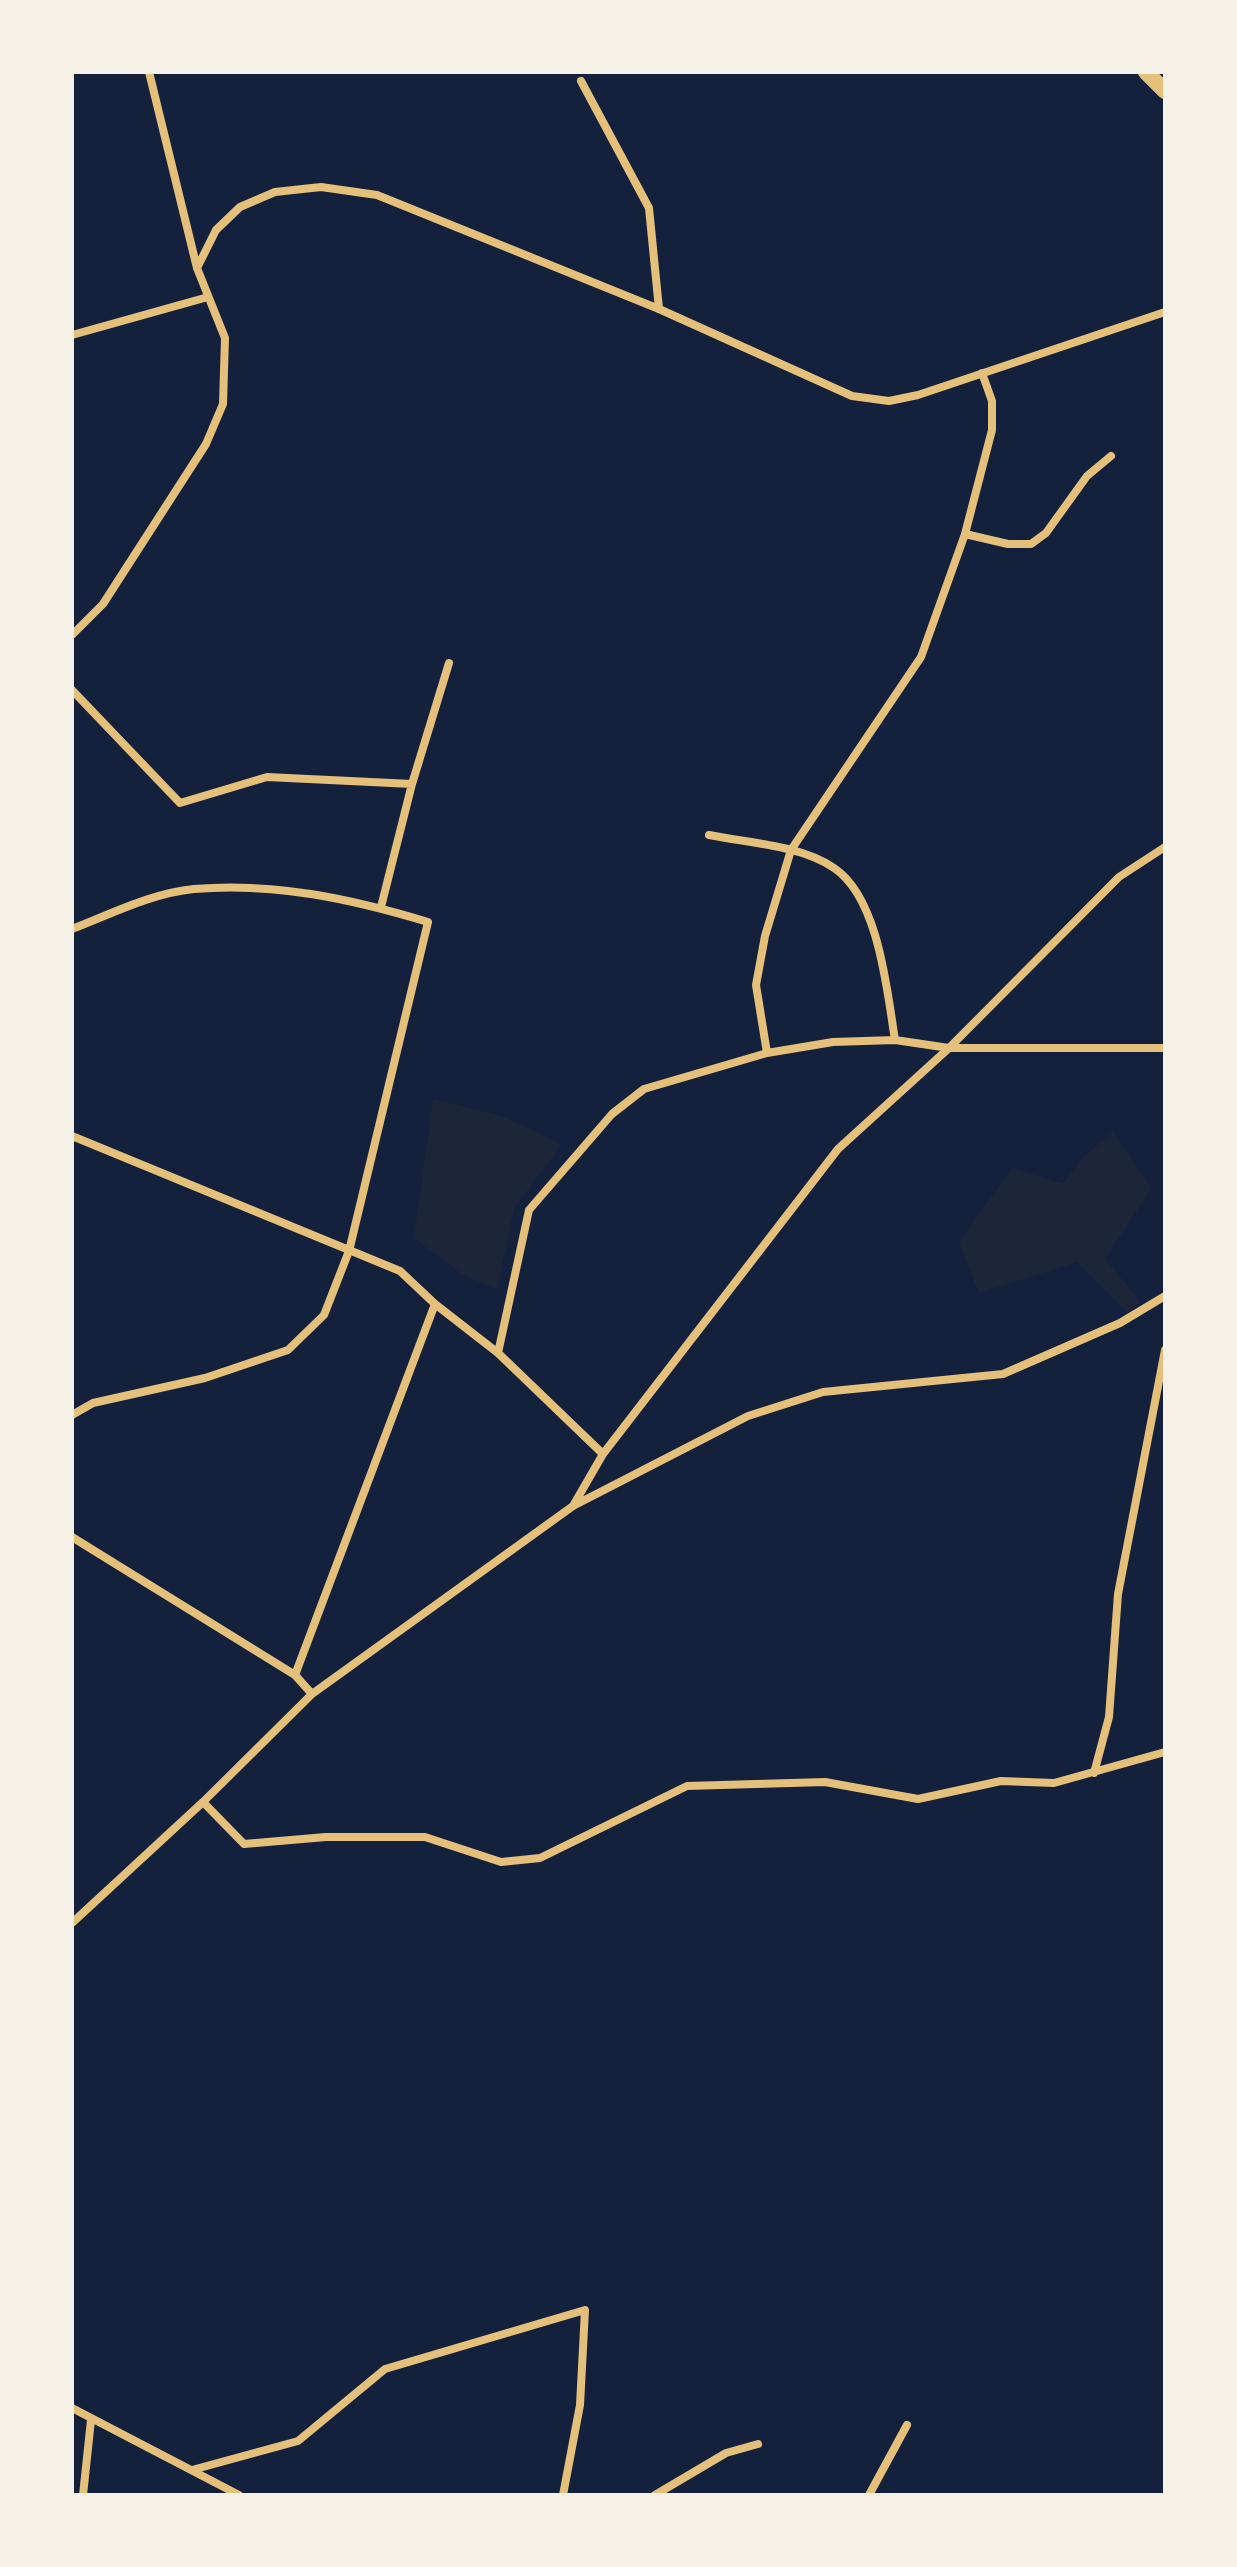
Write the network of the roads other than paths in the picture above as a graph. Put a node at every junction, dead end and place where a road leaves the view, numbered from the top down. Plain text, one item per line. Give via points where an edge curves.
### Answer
1 (149, 72) edge
2 (1146, 72) edge
3 (581, 81) dead end
4 (1165, 91) edge
5 (197, 268) junction
6 (208, 297) junction
7 (659, 309) junction
8 (1165, 312) edge
9 (72, 335) edge
10 (982, 373) junction
11 (1111, 456) dead end
12 (965, 534) junction
13 (72, 635) edge
14 (449, 663) dead end
15 (72, 690) edge
16 (412, 784) junction
17 (709, 835) dead end
18 (1165, 847) edge
19 (791, 850) junction
20 (381, 907) junction
21 (72, 929) edge
22 (895, 1040) junction
23 (949, 1048) junction
24 (1165, 1048) edge
25 (767, 1053) junction
26 (72, 1136) edge
27 (349, 1251) junction
28 (1165, 1296) edge
29 (435, 1304) junction
30 (1165, 1350) edge
31 (498, 1353) junction
32 (1164, 1374) edge
33 (72, 1415) edge
34 (603, 1454) junction
35 (573, 1506) junction
36 (72, 1537) edge
37 (295, 1675) junction
38 (312, 1694) junction
39 (1165, 1752) edge
40 (1094, 1773) junction
41 (203, 1802) junction
42 (72, 1923) edge
43 (72, 2408) edge
44 (91, 2420) junction
45 (907, 2425) dead end
46 (758, 2444) dead end
47 (192, 2470) junction
48 (83, 2495) edge
49 (239, 2495) edge
50 (563, 2495) edge
51 (655, 2495) edge
52 (869, 2495) edge

1 - 5 street
2 - 4 main road
3 - 7 street via 649,208
5 - 6 street
5 - 7 street via 216,230 240,207 275,192 321,187 377,195
6 - 9 street
6 - 13 street via 225,338 223,404 206,444 103,604
7 - 10 street via 852,396 889,401
8 - 10 street
10 - 12 street via 992,401 992,430
11 - 12 street via 1087,476 1046,533 1031,544
12 - 19 street via 921,657
14 - 16 street
15 - 16 street via 180,803 267,777
16 - 20 street
17 - 19 street
18 - 23 street via 1119,877
19 - 22 street via 835,869 860,900 881,949
19 - 25 street via 756,985
20 - 21 street via 292,890 192,889
20 - 27 street via 428,922
22 - 23 street
22 - 25 street via 833,1042
23 - 24 street
23 - 34 street via 838,1149
25 - 31 street via 644,1089 612,1114 529,1210
26 - 27 street
27 - 29 street via 400,1271
27 - 33 street via 324,1315 288,1350 205,1378 93,1403
28 - 35 street via 1120,1323 1003,1374 823,1392 748,1416
29 - 31 street
29 - 37 street
30 - 32 street
31 - 34 street
32 - 40 street via 1118,1594 1109,1717
34 - 35 street
35 - 38 street
36 - 37 street
37 - 38 street
38 - 41 street
39 - 40 street
40 - 41 street via 1054,1783 1001,1781 918,1799 825,1782 687,1786 540,1858 501,1862 425,1837 244,1844
41 - 42 street
43 - 44 street
44 - 47 street
44 - 48 street
45 - 52 street
46 - 51 street via 726,2453
47 - 49 street
47 - 50 street via 298,2441 385,2369 585,2310 580,2405

